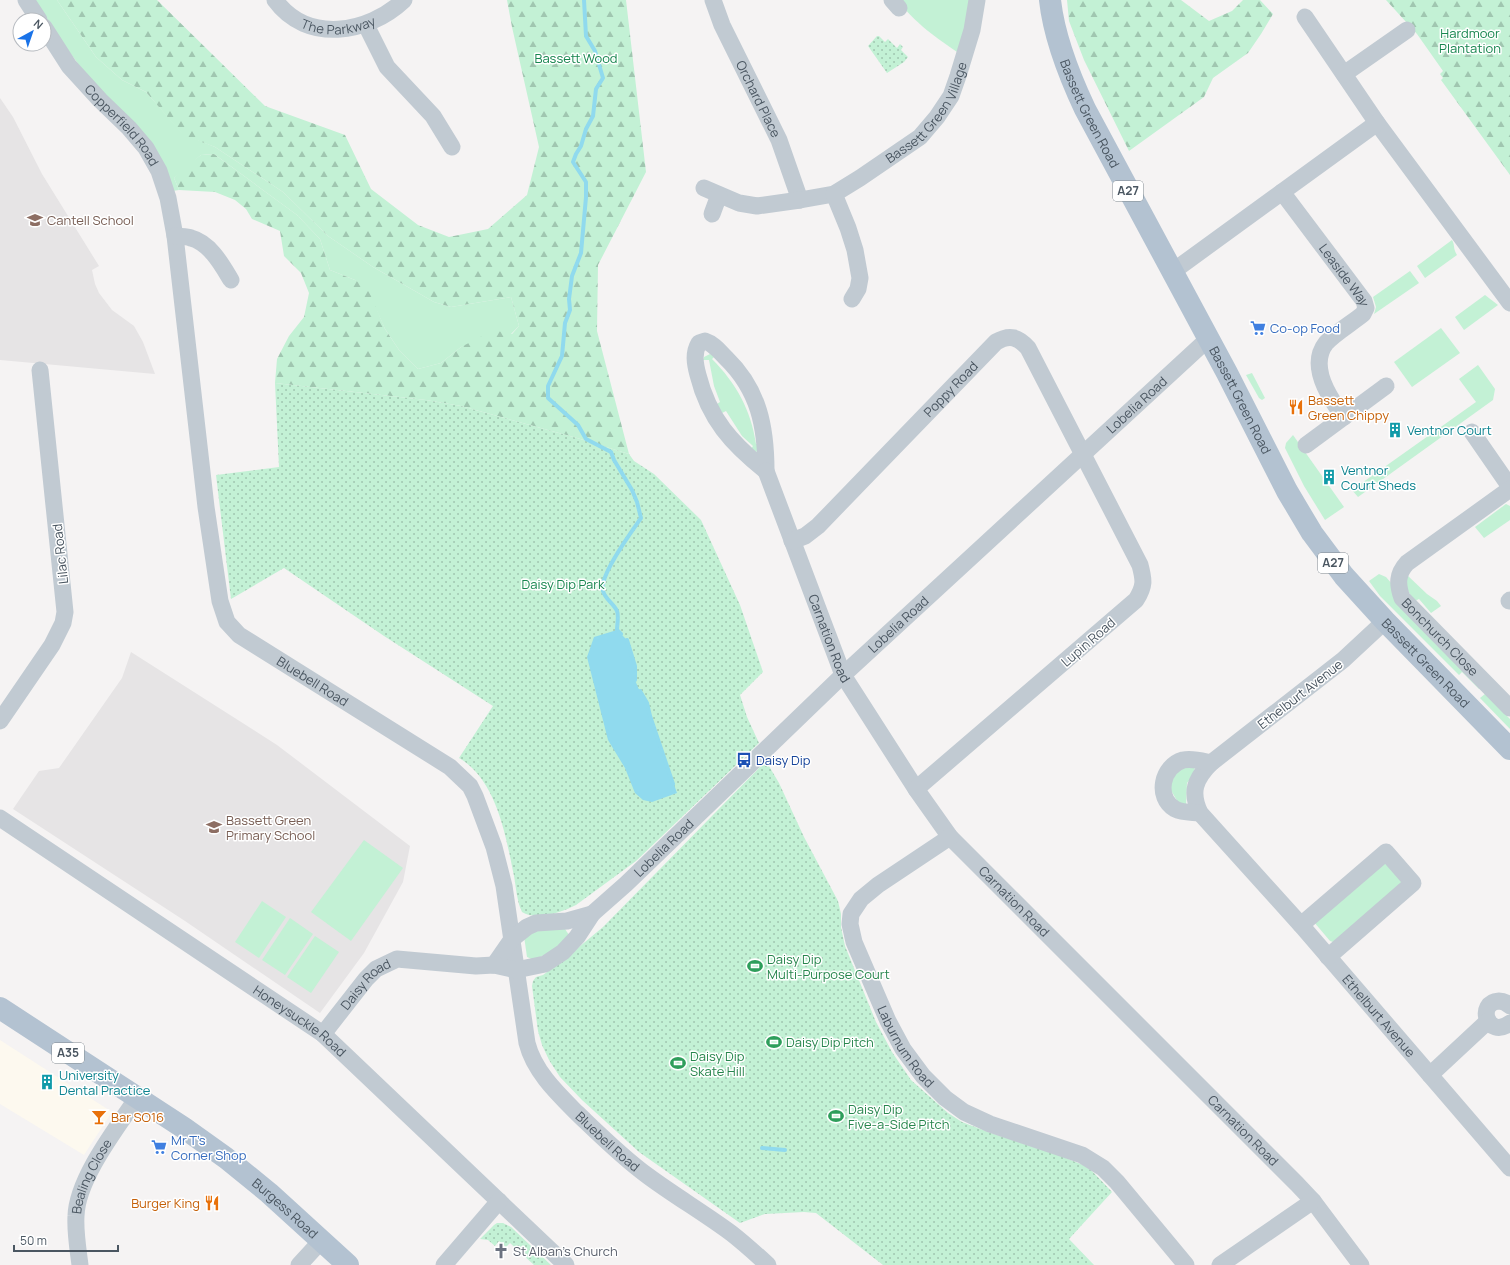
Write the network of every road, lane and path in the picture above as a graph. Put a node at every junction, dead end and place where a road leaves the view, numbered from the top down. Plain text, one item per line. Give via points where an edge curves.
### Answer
1 (26, 0) edge
2 (275, 0) edge
3 (404, 0) edge
4 (713, 0) edge
5 (977, 0) edge
6 (1050, 0) edge
7 (34, 12) edge
8 (1305, 17) dead end
9 (366, 25) junction
10 (1407, 30) dead end
11 (52, 39) edge
12 (1344, 74) junction
13 (1377, 123) junction
14 (446, 144) dead end
15 (1282, 192) junction
16 (834, 194) junction
17 (800, 200) junction
18 (712, 214) dead end
19 (176, 236) junction
20 (1172, 272) junction
21 (231, 280) dead end
22 (852, 299) dead end
23 (1510, 304) edge
24 (1208, 339) junction
25 (40, 370) dead end
26 (191, 379) joint
27 (1386, 386) dead end
28 (1344, 417) junction
29 (1472, 432) dead end
30 (1306, 445) dead end
31 (1084, 454) junction
32 (766, 471) junction
33 (1510, 488) edge
34 (792, 541) junction
35 (1385, 621) junction
36 (843, 675) junction
37 (1510, 708) edge
38 (0, 721) edge
39 (1510, 749) edge
40 (1211, 763) junction
41 (916, 789) junction
42 (1200, 813) junction
43 (0, 818) edge
44 (950, 837) junction
45 (592, 914) junction
46 (1301, 925) junction
47 (512, 940) junction
48 (1328, 957) junction
49 (494, 965) junction
50 (516, 970) junction
51 (1510, 1006) edge
52 (0, 1008) edge
53 (1488, 1021) junction
54 (1510, 1023) edge
55 (323, 1034) junction
56 (1430, 1075) junction
57 (137, 1098) junction
58 (1510, 1168) edge
59 (499, 1201) junction
60 (1313, 1201) junction
61 (321, 1241) junction
62 (80, 1265) edge
63 (299, 1265) edge
64 (348, 1265) edge
65 (444, 1265) edge
66 (566, 1265) edge
67 (768, 1265) edge
68 (1186, 1265) edge
69 (1220, 1265) edge
70 (1361, 1265) edge

1 - 7 street
2 - 9 street, The Parkway via 282,10 302,24 331,30
3 - 9 street, The Parkway via 393,10
4 - 17 street, Orchard Place via 722,25 779,140
5 - 16 street, Bassett Green Village via 972,30 958,76 951,96 937,117 920,137
6 - 20 main road, Bassett Green Road / A27 via 1051,15 1078,96
8 - 12 street
9 - 14 street via 387,68 434,116
10 - 12 street
11 - 19 street, Copperfield Road via 69,66 146,148 159,171
12 - 13 street
13 - 15 street
13 - 23 street
15 - 20 street
15 - 28 street, Leaside Way via 1364,301 1366,308 1363,314 1327,342 1322,349 1320,370 1326,389 1331,401
16 - 17 street, Bassett Green Village
16 - 22 street via 855,250 860,278 858,289
17 - 18 street, Bassett Green Village via 758,206 739,203 712,192
19 - 21 street via 192,238 203,244
19 - 26 street, Copperfield Road
20 - 24 main road, Bassett Green Road / A27
24 - 31 street, Lobelia Road
24 - 35 main road, Bassett Green Road / A27 via 1283,484 1312,533 1344,576
25 - 38 street, Lilac Road via 65,612 63,623 52,645
26 - 47 street, Bluebell Road via 206,507 219,593 227,622 239,635 450,767 470,786 494,847 504,886
27 - 28 street
28 - 30 street
29 - 33 street, Bonchurch Close
31 - 34 street, Poppy Road via 1028,348 1014,338 1004,338 996,342 818,526 805,536
31 - 36 street, Lobelia Road
31 - 41 street, Lupin Road via 1140,565 1144,578 1143,590 1136,600
32 - 32 street, Carnation Road via 738,448 711,412 700,386 695,364 696,347 699,343 705,341 712,344 732,363 749,387 758,406 763,426
32 - 34 street, Carnation Road
33 - 37 street, Bonchurch Close via 1407,563 1398,575 1398,581 1402,598
34 - 36 street, Carnation Road
35 - 39 main road, Bassett Green Road / A27
35 - 40 street, Ethelburt Avenue via 1343,660
36 - 41 street, Carnation Road
36 - 45 street, Lobelia Road
40 - 42 street, Ethelburt Avenue via 1196,782 1196,805
40 - 42 street via 1193,759 1183,760 1168,770 1163,780 1166,800 1185,812
41 - 44 street, Carnation Road
42 - 46 street, Ethelburt Avenue
43 - 55 street, Honeysuckle Road
44 - 60 street, Carnation Road
44 - 68 street, Laburnum Road via 878,885 861,899 851,914 850,924 854,942 903,1049 928,1082 964,1112 990,1124 1082,1155 1103,1168
45 - 47 street, Lobelia Road via 567,921 536,923
45 - 50 street, Lobelia Road via 577,937 563,952 545,964
46 - 48 street, Ethelburt Avenue
46 - 48 street via 1386,852 1413,883
47 - 49 street
47 - 50 street, Bluebell Road
48 - 56 street, Ethelburt Avenue
49 - 50 street, Daisy Road
49 - 55 street, Daisy Road via 476,966 397,959 386,963 366,978
50 - 67 street, Bluebell Road via 530,1053 555,1090 587,1123 647,1175 731,1233
51 - 53 street via 1502,1001 1495,1001 1489,1005 1486,1012
52 - 57 main road, Burgess Road / A35
53 - 54 street via 1497,1028
53 - 56 street
55 - 59 street, Honeysuckle Road
56 - 58 street, Ethelburt Avenue
57 - 61 main road, Burgess Road / A35 via 226,1158
57 - 62 street, Bealing Close via 99,1156 78,1199 76,1216
59 - 65 street
59 - 66 street, Honeysuckle Road
60 - 69 street
60 - 70 street, Carnation Road
61 - 63 street
61 - 64 main road, Burgess Road / A35

